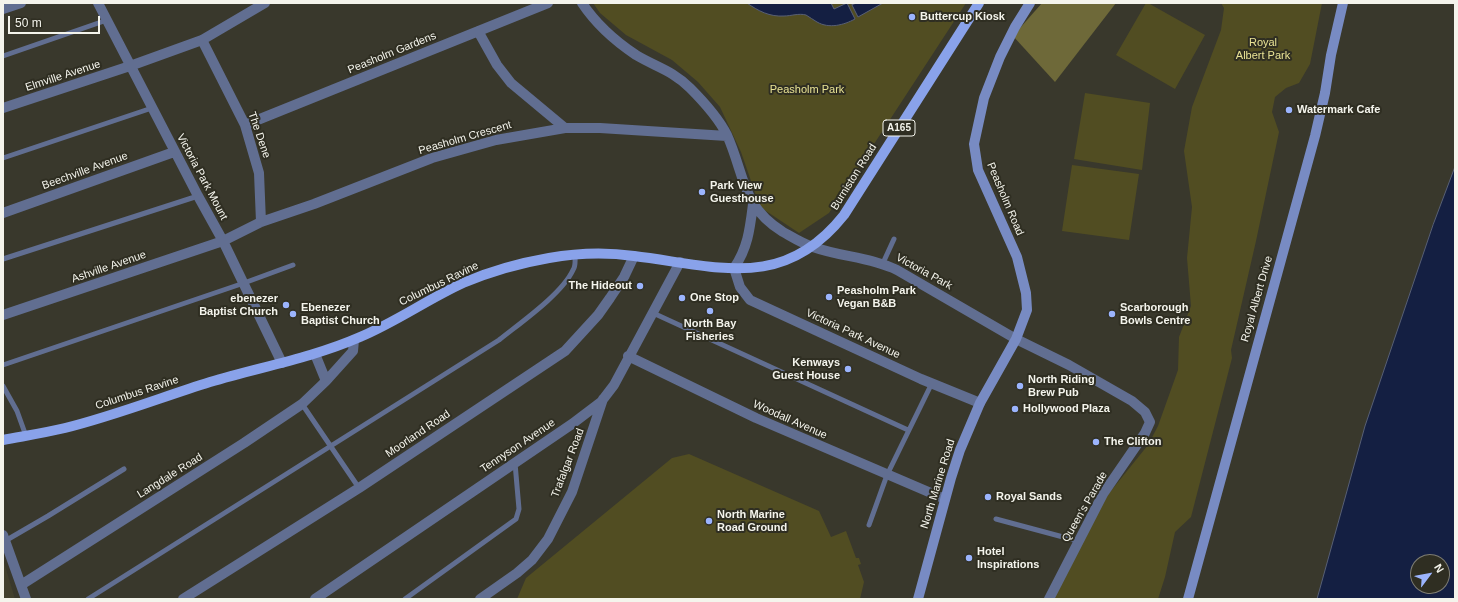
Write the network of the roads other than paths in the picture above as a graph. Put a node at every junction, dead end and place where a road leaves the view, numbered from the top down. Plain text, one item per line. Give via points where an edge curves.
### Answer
1 (21, 3) edge
2 (98, 3) edge
3 (265, 3) edge
4 (548, 3) edge
5 (582, 3) edge
6 (978, 3) edge
7 (1030, 3) edge
8 (1343, 3) edge
9 (3, 9) edge
10 (107, 20) junction
11 (478, 31) junction
12 (202, 40) junction
13 (3, 56) edge
14 (130, 66) junction
15 (3, 108) edge
16 (152, 108) junction
17 (246, 125) junction
18 (565, 128) junction
19 (727, 136) junction
20 (174, 152) junction
21 (3, 158) edge
22 (198, 196) junction
23 (753, 204) junction
24 (3, 214) edge
25 (261, 222) junction
26 (894, 239) dead end
27 (223, 241) junction
28 (812, 247) junction
29 (575, 255) junction
30 (634, 256) junction
31 (3, 259) edge
32 (680, 262) junction
33 (883, 263) junction
34 (293, 264) dead end
35 (734, 268) junction
36 (244, 283) junction
37 (652, 312) junction
38 (3, 315) edge
39 (1016, 339) junction
40 (354, 340) junction
41 (315, 354) junction
42 (628, 356) junction
43 (282, 363) junction
44 (3, 365) edge
45 (326, 380) junction
46 (932, 383) junction
47 (3, 386) edge
48 (604, 398) junction
49 (980, 403) junction
50 (302, 404) junction
51 (908, 430) junction
52 (26, 436) junction
53 (3, 440) edge
54 (331, 447) junction
55 (515, 462) junction
56 (124, 469) dead end
57 (887, 475) junction
58 (359, 488) junction
59 (945, 499) junction
60 (996, 519) dead end
61 (869, 525) dead end
62 (4, 538) edge
63 (1078, 541) junction
64 (21, 585) junction
65 (26, 599) edge
66 (88, 599) edge
67 (183, 599) edge
68 (315, 599) edge
69 (404, 599) edge
70 (480, 599) edge
71 (918, 599) edge
72 (1049, 599) edge
73 (1188, 599) edge

1 - 9 street
2 - 10 street, Victoria Park Mount
3 - 12 street, Elmville Avenue
4 - 11 street, Peasholm Gardens
5 - 19 street via 592,18 620,43 679,78 710,109
6 - 28 main road, Burniston Road / A165 via 844,215 835,227
7 - 39 main road, Peasholm Road via 1000,57 984,98 974,144 978,170 1017,257 1026,293 1027,310
8 - 73 main road, Royal Albert Drive via 1315,136
10 - 13 lane
10 - 14 street, Victoria Park Mount
11 - 17 street, Peasholm Gardens
11 - 18 street via 497,65 511,83
12 - 14 street, Elmville Avenue
12 - 17 street, The Dene
14 - 15 street, Elmville Avenue
14 - 16 street, Victoria Park Mount
16 - 20 street, Victoria Park Mount
16 - 21 lane
17 - 25 street, The Dene via 259,173
18 - 19 street, Peasholm Crescent
18 - 25 street, Peasholm Crescent via 496,140 432,158
19 - 23 street
20 - 22 street, Victoria Park Mount
20 - 24 street, Beechville Avenue
22 - 27 street, Victoria Park Mount
22 - 31 lane
23 - 28 street, Victoria Park via 783,232
23 - 35 street via 748,241
25 - 27 street, Peasholm Crescent
26 - 33 lane
27 - 36 street, Victoria Park Mount
27 - 38 street, Ashville Avenue
28 - 33 street, Victoria Park
28 - 35 main road, Burniston Road / A165 via 774,264
29 - 30 main road, Columbus Ravine / A165
29 - 40 main road, Columbus Ravine / A165 via 527,262 463,283
29 - 54 lane via 574,268 567,281 499,340
30 - 32 main road, Columbus Ravine / A165
30 - 58 street, Moorland Road via 624,277 598,315 565,351
32 - 35 main road, Columbus Ravine / A165
32 - 37 street, Tennyson Avenue
33 - 39 street, Victoria Park
34 - 36 lane
35 - 46 street, Victoria Park Avenue via 740,287 750,300
36 - 43 street, Victoria Park Mount
36 - 44 lane
37 - 42 street, Tennyson Avenue
37 - 51 lane
39 - 49 main road, North Marine Road
39 - 63 street, Queen's Parade via 1069,365 1132,401 1145,412 1150,422 1146,433 1104,494
40 - 41 main road, Columbus Ravine / A165
40 - 45 street, Langdale Road via 353,351
41 - 43 main road, Columbus Ravine / A165
41 - 45 street
42 - 48 street, Tennyson Avenue via 614,385
42 - 57 street, Woodall Avenue via 756,418
43 - 52 main road, Columbus Ravine / A165 via 65,428
45 - 50 street, Langdale Road
46 - 49 street, Victoria Park Avenue
46 - 51 lane
47 - 52 lane via 17,411
48 - 55 street, Tennyson Avenue via 572,424
48 - 70 street, Trafalgar Road via 572,492 548,539 532,560
49 - 59 main road, North Marine Road via 960,450
50 - 54 lane
50 - 64 street, Langdale Road
51 - 57 lane
52 - 53 main road, Columbus Ravine / A165
54 - 58 lane
54 - 66 lane
55 - 68 street, Tennyson Avenue
55 - 69 lane via 519,509 516,520
56 - 62 lane via 48,516
57 - 59 street, Woodall Avenue
57 - 61 lane
58 - 67 street, Moorland Road
59 - 71 main road, North Marine Road
60 - 63 lane
62 - 64 street
63 - 72 street, Queen's Parade
64 - 65 street

